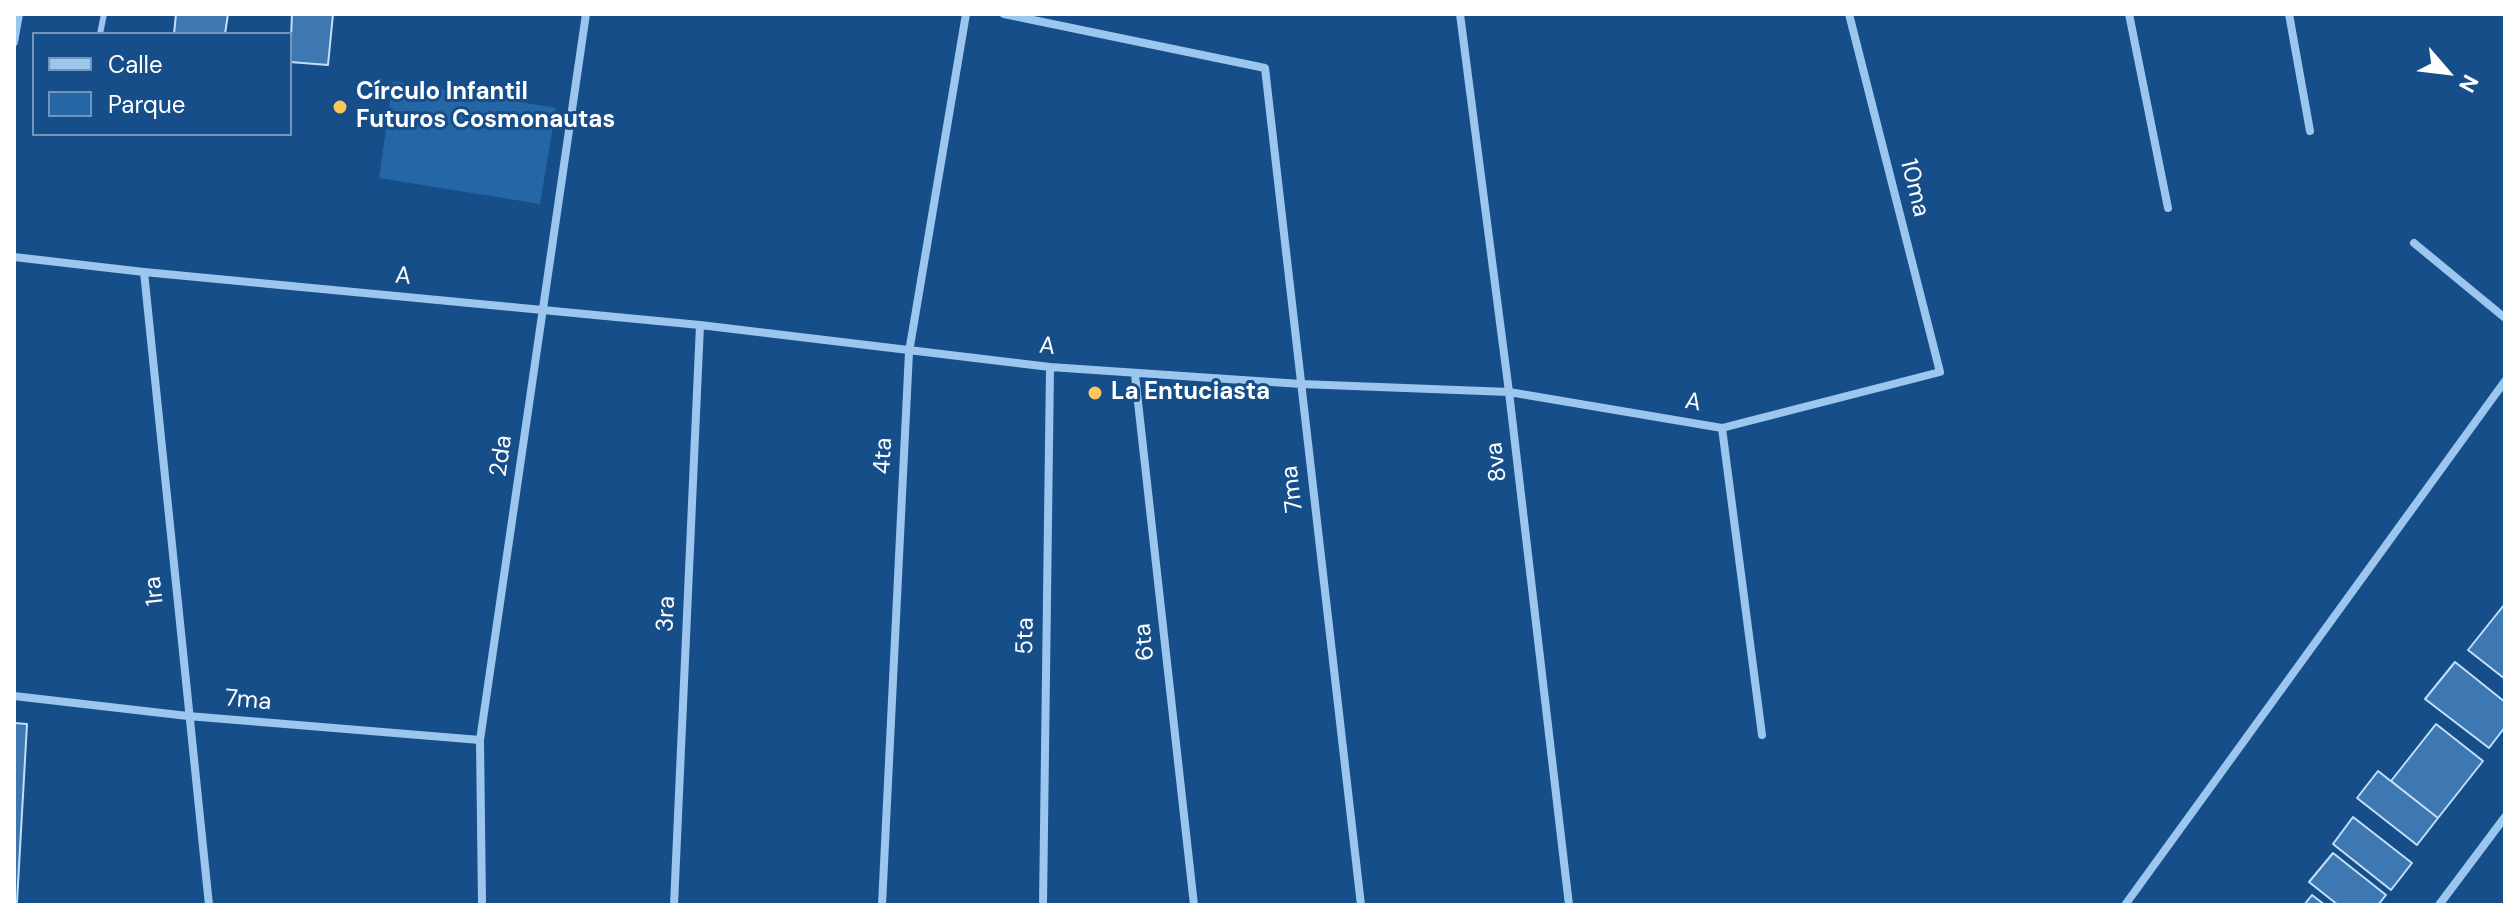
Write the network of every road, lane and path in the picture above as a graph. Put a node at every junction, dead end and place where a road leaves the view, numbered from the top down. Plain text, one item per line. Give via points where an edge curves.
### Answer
1 (19, 14) edge
2 (586, 14) edge
3 (966, 14) edge
4 (1004, 14) edge
5 (1460, 14) edge
6 (1849, 14) edge
7 (2129, 14) edge
8 (2289, 14) edge
9 (14, 42) edge
10 (2310, 131) dead end
11 (2168, 208) dead end
12 (2414, 243) dead end
13 (14, 257) edge
14 (144, 272) junction
15 (543, 311) junction
16 (2505, 318) edge
17 (700, 325) junction
18 (909, 352) junction
19 (1050, 367) junction
20 (1940, 372) joint
21 (1135, 375) junction
22 (2505, 381) edge
23 (1301, 384) junction
24 (1509, 392) junction
25 (1722, 428) junction
26 (14, 696) edge
27 (188, 716) junction
28 (1762, 735) dead end
29 (480, 740) junction
30 (2505, 817) edge
31 (209, 905) edge
32 (482, 905) edge
33 (674, 905) edge
34 (882, 905) edge
35 (1043, 905) edge
36 (1194, 905) edge
37 (1361, 905) edge
38 (1569, 905) edge
39 (2125, 905) edge
40 (2439, 905) edge

1 - 9 street
2 - 15 street, 2da
3 - 18 street, 4ta
4 - 23 street, 7ma via 1265,68
5 - 24 street, 8va
6 - 20 street, 10ma
7 - 11 street
8 - 10 street
12 - 16 street
13 - 14 street
14 - 15 street, A
14 - 27 street, 1ra
15 - 17 street, A
15 - 29 street, 2da
17 - 18 street, A
17 - 33 street, 3ra
18 - 19 street, A
18 - 34 street, 4ta
19 - 21 street, A
19 - 35 street, 5ta
20 - 25 street, A
21 - 23 street, A
21 - 36 street, 6ta
22 - 39 street
23 - 24 street, A
23 - 37 street, 7ma
24 - 25 street, A
24 - 38 street, 8va
25 - 28 street
26 - 27 street, 7ma
27 - 29 street, 7ma
27 - 31 street, 1ra
29 - 32 street, 2da
30 - 40 street

